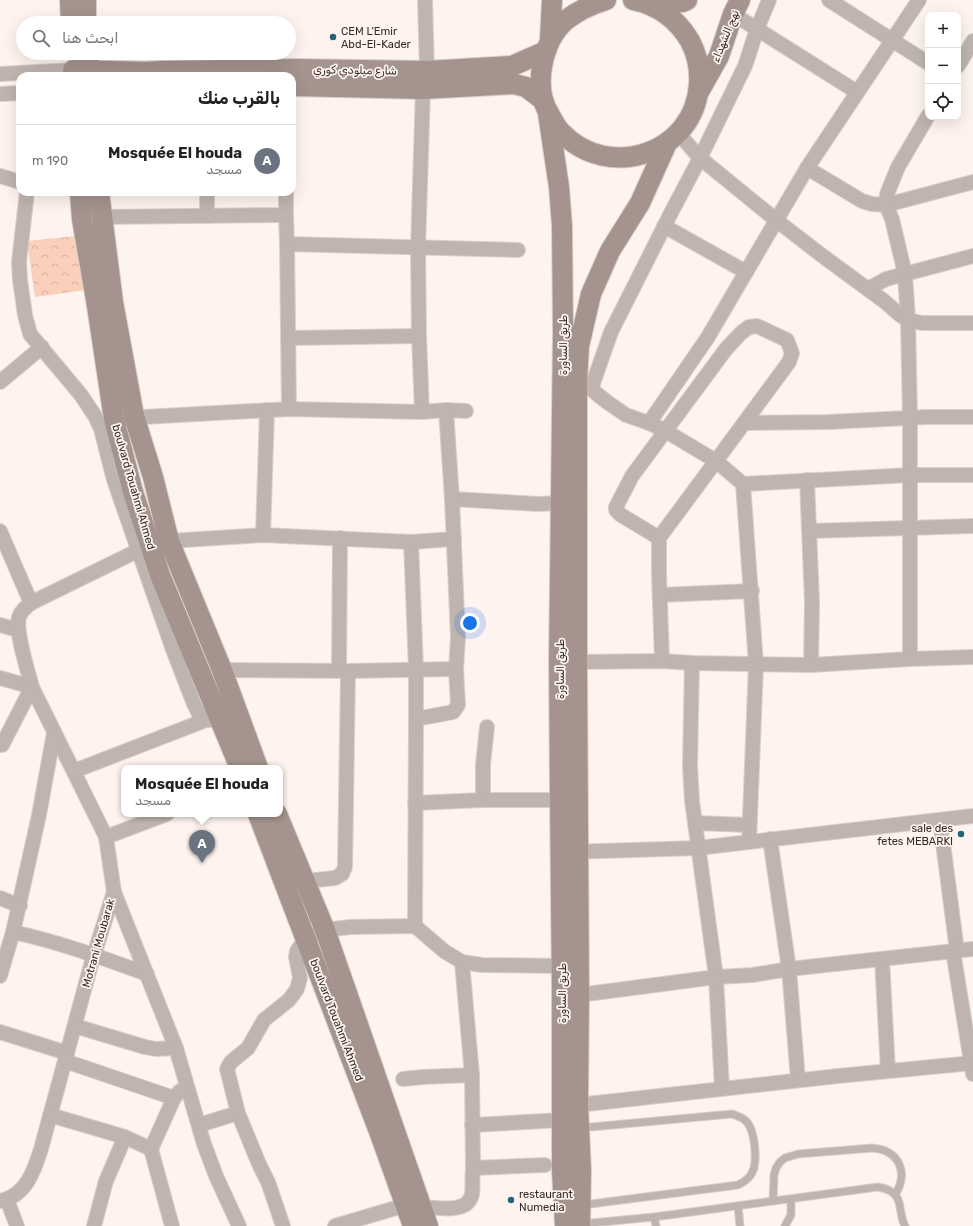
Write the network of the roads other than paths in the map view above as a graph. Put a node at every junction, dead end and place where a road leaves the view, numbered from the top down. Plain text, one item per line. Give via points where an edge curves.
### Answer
1 (70, 0) edge
2 (86, 0) edge
3 (425, 0) edge
4 (552, 0) edge
5 (606, 0) edge
6 (687, 0) edge
7 (769, 0) edge
8 (829, 0) edge
9 (919, 0) edge
10 (640, 1) edge
11 (844, 4) edge
12 (737, 7) edge
13 (71, 16) edge
14 (86, 16) edge
15 (757, 29) junction
16 (892, 40) junction
17 (973, 41) edge
18 (548, 46) junction
19 (925, 61) edge
20 (961, 61) edge
21 (81, 67) edge
22 (23, 72) edge
23 (144, 72) edge
24 (144, 72) edge
25 (184, 72) edge
26 (16, 73) edge
27 (0, 74) edge
28 (296, 77) edge
29 (425, 80) junction
30 (857, 92) junction
31 (16, 93) edge
32 (0, 94) edge
33 (698, 94) junction
34 (546, 107) junction
35 (926, 120) edge
36 (673, 138) junction
37 (700, 158) junction
38 (807, 168) junction
39 (0, 176) edge
40 (16, 181) edge
41 (973, 182) edge
42 (27, 196) edge
43 (80, 196) edge
44 (99, 196) edge
45 (207, 196) edge
46 (286, 196) edge
47 (886, 205) junction
48 (286, 215) junction
49 (207, 216) junction
50 (101, 217) junction
51 (776, 220) junction
52 (664, 226) junction
53 (287, 244) junction
54 (418, 248) junction
55 (518, 250) dead end
56 (973, 256) edge
57 (746, 272) junction
58 (905, 274) junction
59 (868, 290) junction
60 (908, 320) junction
61 (973, 323) edge
62 (419, 336) junction
63 (288, 338) junction
64 (42, 347) junction
65 (0, 382) edge
66 (584, 385) junction
67 (289, 409) junction
68 (268, 410) junction
69 (446, 410) junction
70 (422, 412) junction
71 (466, 412) dead end
72 (134, 416) junction
73 (973, 417) edge
74 (910, 418) junction
75 (114, 419) junction
76 (649, 423) junction
77 (744, 423) junction
78 (664, 430) junction
79 (716, 462) junction
80 (973, 474) edge
81 (910, 476) junction
82 (806, 480) junction
83 (743, 484) junction
84 (452, 498) junction
85 (561, 503) junction
86 (973, 526) edge
87 (909, 528) junction
88 (810, 531) junction
89 (0, 532) edge
90 (263, 535) junction
91 (340, 538) junction
92 (659, 538) junction
93 (454, 539) junction
94 (169, 541) junction
95 (410, 542) junction
96 (145, 547) junction
97 (752, 591) junction
98 (660, 594) junction
99 (31, 603) junction
100 (0, 625) edge
101 (18, 630) junction
102 (973, 657) edge
103 (910, 659) junction
104 (568, 661) junction
105 (662, 661) junction
106 (692, 663) junction
107 (756, 664) junction
108 (811, 665) junction
109 (416, 669) junction
110 (456, 669) junction
111 (222, 670) junction
112 (343, 671) junction
113 (0, 678) edge
114 (32, 687) junction
115 (214, 720) junction
116 (416, 720) junction
117 (487, 727) dead end
118 (54, 733) junction
119 (1, 747) edge
120 (238, 765) edge
121 (257, 765) edge
122 (74, 771) junction
123 (483, 800) junction
124 (560, 800) junction
125 (415, 803) junction
126 (973, 816) edge
127 (159, 817) edge
128 (260, 817) edge
129 (278, 817) edge
130 (940, 820) junction
131 (695, 823) junction
132 (749, 825) junction
133 (106, 837) junction
134 (770, 839) junction
135 (749, 842) junction
136 (698, 848) junction
137 (569, 852) junction
138 (295, 882) junction
139 (114, 892) junction
140 (0, 898) edge
141 (20, 906) junction
142 (415, 926) junction
143 (325, 930) junction
144 (13, 932) junction
145 (306, 938) junction
146 (973, 949) edge
147 (955, 951) junction
148 (94, 955) junction
149 (882, 959) junction
150 (462, 962) junction
151 (562, 966) junction
152 (789, 969) junction
153 (147, 974) junction
154 (0, 976) edge
155 (716, 977) junction
156 (571, 995) junction
157 (74, 1026) junction
158 (0, 1032) edge
159 (176, 1048) junction
160 (66, 1057) junction
161 (973, 1066) edge
162 (888, 1071) junction
163 (472, 1075) junction
164 (403, 1080) dead end
165 (798, 1080) junction
166 (187, 1084) junction
167 (722, 1088) junction
168 (174, 1098) junction
169 (578, 1105) junction
170 (238, 1112) junction
171 (50, 1115) junction
172 (571, 1124) junction
173 (199, 1125) junction
174 (472, 1125) junction
175 (125, 1137) junction
176 (151, 1149) junction
177 (473, 1168) junction
178 (562, 1169) junction
179 (895, 1195) junction
180 (791, 1199) junction
181 (3, 1200) edge
182 (773, 1201) junction
183 (413, 1206) junction
184 (738, 1206) junction
185 (654, 1216) junction
186 (576, 1220) edge
187 (17, 1226) edge
188 (94, 1226) edge
189 (172, 1226) edge
190 (238, 1226) edge
191 (283, 1226) edge
192 (335, 1226) edge
193 (413, 1226) edge
194 (428, 1226) edge
195 (656, 1226) edge
196 (740, 1226) edge
197 (785, 1226) edge
198 (905, 1226) edge

1 - 13 main road
2 - 14 main road
3 - 29 street
4 - 18 main road
5 - 18 main road via 584,8 565,22
6 - 10 main road
7 - 15 street
8 - 11 street
9 - 16 street
10 - 33 main road via 666,13 683,29 694,49 700,71
11 - 16 street
12 - 15 street
12 - 33 main road, نهج الشهداء via 719,56
15 - 30 street
15 - 37 street via 745,66
16 - 19 street
16 - 30 street
17 - 20 street
18 - 29 main road, شارع ميلودي كوري via 512,66
18 - 34 main road, طريق الساورة via 541,66 540,84
21 - 22 street
21 - 24 main road, شارع ميلودي كوري
23 - 25 main road, شارع ميلودي كوري
26 - 27 street
28 - 29 main road, شارع ميلودي كوري
29 - 34 main road, شارع ميلودي كوري via 514,84 526,87
29 - 54 street
30 - 38 street
31 - 32 street
33 - 36 main road, طريق الساورة via 687,121
34 - 36 main road via 561,132 579,147 600,156 624,158 647,154
34 - 85 main road, طريق الساورة via 559,187 562,226
35 - 47 street via 898,167 887,194
36 - 37 street
36 - 66 main road, طريق الساورة via 640,203 610,251 591,294 579,346
37 - 51 street
37 - 52 street
38 - 47 street via 862,201
38 - 51 street
39 - 40 street
41 - 47 street
42 - 64 street via 19,262 20,280 30,334
43 - 75 main road, boulvard Touahmi Ahmed
44 - 50 main road, boulvard Touahmi Ahmed
45 - 49 street
46 - 48 street
47 - 58 street via 892,219
48 - 49 street
48 - 53 street
49 - 50 street
50 - 72 main road, boulvard Touahmi Ahmed via 113,302
51 - 57 street
51 - 59 street
52 - 57 street
52 - 66 street
53 - 54 street
53 - 63 street
54 - 55 street
54 - 62 street
56 - 58 street
57 - 76 street via 708,337
58 - 59 street via 886,279
58 - 60 street
59 - 60 street
60 - 61 street via 922,323
60 - 74 street
62 - 63 street
62 - 70 street
63 - 67 street
64 - 65 street
64 - 96 street via 80,395 102,429 114,480
66 - 76 street via 617,410
66 - 104 main road, طريق الساورة
67 - 68 street
67 - 70 street
68 - 72 street
68 - 90 street
69 - 70 street
69 - 71 street
69 - 84 street
72 - 75 street
72 - 94 main road, boulvard Touahmi Ahmed
73 - 74 street
74 - 77 street
74 - 81 street
75 - 96 main road, boulvard Touahmi Ahmed
76 - 78 street
77 - 78 street via 789,362 792,353 788,340 757,326 749,326 741,332
77 - 79 street
78 - 79 street
78 - 92 street via 632,476 616,507 621,515
79 - 83 street
79 - 92 street
80 - 81 street
81 - 82 street
81 - 87 street
82 - 83 street
82 - 88 street
83 - 97 street
84 - 85 street via 538,504
84 - 93 street
85 - 104 main road, طريق الساورة
86 - 87 street
87 - 88 street
87 - 103 street
88 - 108 street
89 - 99 street
90 - 91 street
90 - 94 street
91 - 95 street
91 - 112 street
92 - 98 street
93 - 95 street
93 - 110 street via 458,638
94 - 96 street
94 - 111 main road, boulvard Touahmi Ahmed
95 - 109 street
96 - 99 street
96 - 115 main road, boulvard Touahmi Ahmed via 160,574
97 - 98 street
97 - 107 street
98 - 105 street
99 - 101 street via 19,618
100 - 101 street
101 - 114 street, Motrani Moubarak
102 - 103 street
103 - 108 street
104 - 105 street
104 - 124 main road, طريق الساورة
104 - 137 main road, طريق الساورة
105 - 106 street
106 - 107 street
106 - 131 street via 690,766
107 - 108 street
107 - 132 street
109 - 110 street
109 - 112 street
109 - 116 street
110 - 116 street via 456,710 450,714
111 - 112 street
111 - 121 main road, boulvard Touahmi Ahmed
112 - 138 street via 345,867 342,874 335,878
113 - 114 street
114 - 118 street, Motrani Moubarak
114 - 119 street
115 - 120 main road, boulvard Touahmi Ahmed
115 - 122 street
116 - 125 street
117 - 123 street
118 - 122 street, Motrani Moubarak
118 - 141 street
122 - 133 street, Motrani Moubarak
123 - 124 street
123 - 125 street
124 - 137 main road, طريق الساورة
125 - 142 street
126 - 130 street
127 - 133 street
128 - 138 main road, boulvard Touahmi Ahmed
129 - 138 main road, boulvard Touahmi Ahmed
130 - 134 street
130 - 147 street
131 - 132 street
131 - 136 street
132 - 135 street
133 - 139 street, Motrani Moubarak
134 - 135 street
134 - 152 street
135 - 136 street
136 - 137 street
136 - 155 street
137 - 151 main road, طريق الساورة
137 - 156 main road, طريق الساورة
138 - 143 main road, boulvard Touahmi Ahmed
138 - 145 main road, boulvard Touahmi Ahmed
139 - 148 street, Motrani Moubarak
139 - 153 street
140 - 141 street
141 - 144 street
142 - 143 street
142 - 150 street via 444,951
143 - 145 street
143 - 183 main road, boulvard Touahmi Ahmed
144 - 148 street via 49,940
144 - 154 street
145 - 170 street via 296,957 300,978 296,989 289,1000 264,1020 248,1048 231,1062 227,1069
145 - 183 main road, boulvard Touahmi Ahmed via 380,1134
146 - 147 street
147 - 149 street
147 - 161 street
148 - 153 street
148 - 157 street, Motrani Moubarak
149 - 152 street
149 - 162 street
150 - 151 street
150 - 163 street
151 - 156 main road, طريق الساورة
152 - 155 street via 753,975
152 - 165 street
153 - 159 street
155 - 156 street
155 - 167 street
156 - 169 main road, طريق الساورة
156 - 172 main road, طريق الساورة
157 - 159 street via 144,1047
157 - 160 street, Motrani Moubarak
158 - 160 street
159 - 166 street
160 - 168 street
160 - 171 street, Motrani Moubarak
161 - 162 street
162 - 165 street
163 - 164 street
163 - 174 street
165 - 167 street
166 - 168 street
166 - 173 street
167 - 169 street
168 - 176 street
169 - 172 main road, طريق الساورة
170 - 173 street
170 - 191 street via 268,1182
171 - 175 street
171 - 181 street, Motrani Moubarak via 34,1172 17,1195
172 - 174 street
172 - 178 main road, طريق الساورة
172 - 186 lane via 732,1114 747,1122 751,1129 755,1158 755,1165 749,1177 738,1185
173 - 190 street via 216,1176
174 - 177 street
175 - 176 street
175 - 188 street via 106,1181
176 - 189 street
177 - 178 street
177 - 183 street via 472,1195 465,1205 457,1208
178 - 186 main road, طريق الساورة
178 - 186 main road, طريق الساورة
179 - 180 lane via 878,1187
179 - 182 lane via 900,1184 900,1165 888,1152 872,1148 798,1154 785,1158 776,1168 774,1175
179 - 198 lane via 901,1206
180 - 182 lane
180 - 197 lane via 791,1215
181 - 187 street
182 - 184 lane
183 - 192 street
183 - 193 main road, boulvard Touahmi Ahmed
183 - 194 main road, boulvard Touahmi Ahmed
184 - 185 lane
184 - 196 lane
185 - 186 lane
185 - 195 lane

